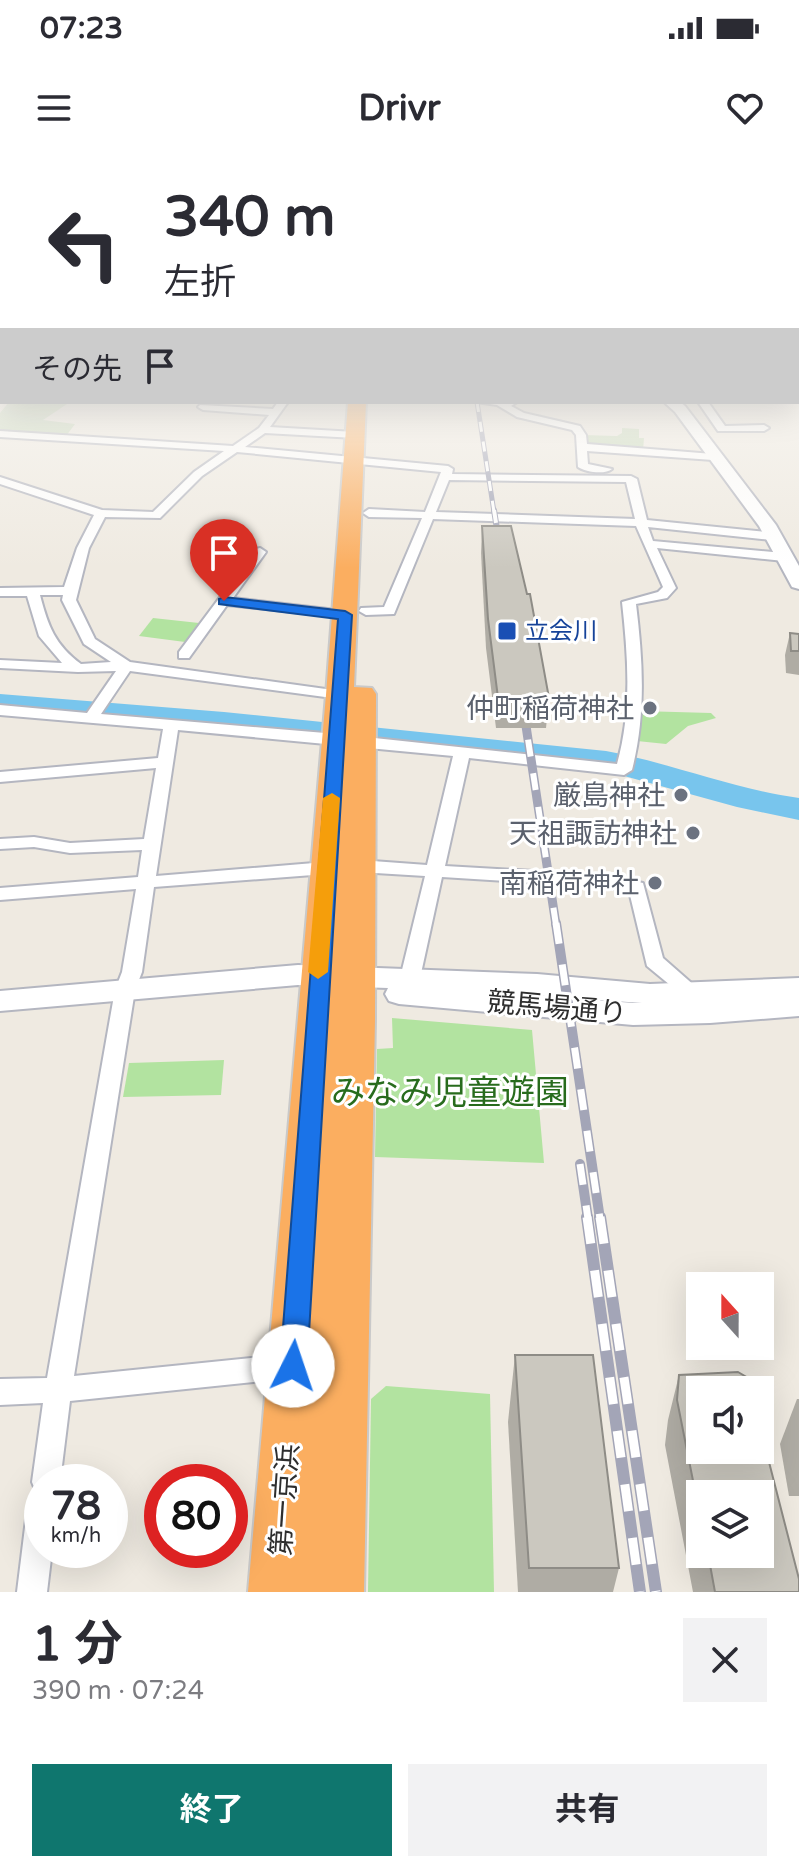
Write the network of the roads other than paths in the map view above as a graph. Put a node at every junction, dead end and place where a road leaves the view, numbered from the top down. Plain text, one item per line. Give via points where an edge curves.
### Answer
1 (13, 435) edge
2 (256, 435) edge
3 (352, 435) edge
4 (355, 435) joint
5 (367, 435) edge
6 (581, 435) edge
7 (697, 435) edge
8 (582, 447) junction
9 (236, 449) junction
10 (713, 457) junction
11 (362, 462) junction
12 (446, 477) junction
13 (631, 479) junction
14 (0, 480) edge
15 (101, 513) junction
16 (369, 513) junction
17 (431, 513) junction
18 (642, 523) junction
19 (772, 536) junction
20 (649, 544) junction
21 (260, 552) dead end
22 (784, 557) junction
23 (799, 583) edge
24 (70, 591) junction
25 (0, 592) edge
26 (33, 592) junction
27 (224, 601) junction
28 (355, 613) junction
29 (184, 655) dead end
30 (0, 664) edge
31 (126, 666) junction
32 (78, 668) junction
33 (0, 710) edge
34 (96, 712) junction
35 (171, 724) junction
36 (348, 729) junction
37 (462, 753) junction
38 (166, 762) junction
39 (0, 777) edge
40 (0, 844) edge
41 (152, 844) junction
42 (342, 867) junction
43 (435, 872) junction
44 (146, 882) junction
45 (0, 894) edge
46 (410, 978) junction
47 (344, 979) junction
48 (799, 988) edge
49 (125, 990) junction
50 (694, 994) junction
51 (0, 1001) edge
52 (799, 1006) edge
53 (293, 1366) junction
54 (342, 1367) junction
55 (58, 1390) junction
56 (0, 1392) edge
57 (48, 1464) edge
58 (35, 1568) edge
59 (32, 1592) edge
60 (277, 1592) edge
61 (335, 1592) edge

1 - 9 street
2 - 9 street
3 - 4 street
4 - 11 highway, 第一京浜
5 - 11 highway, 第一京浜
6 - 8 street
7 - 10 street
8 - 10 street
8 - 13 street via 583,467 629,470
9 - 11 street
9 - 15 street via 198,474 156,516
10 - 19 street
11 - 12 street via 448,469
11 - 16 highway, 第一京浜
11 - 28 highway, 第一京浜
12 - 13 street
12 - 17 street
13 - 18 street
14 - 15 street
15 - 24 street
16 - 17 street
16 - 28 highway, 第一京浜
17 - 18 street
17 - 28 street via 389,611
18 - 19 street
18 - 20 street
19 - 22 street
20 - 22 street
20 - 37 street via 670,588 662,595 629,602 636,702 624,770
21 - 27 street
22 - 23 street
24 - 26 street
24 - 31 street via 69,600 89,641
25 - 26 street
26 - 32 street via 43,636
27 - 28 street
27 - 29 street
28 - 36 highway, 第一京浜
30 - 32 street
31 - 32 street
31 - 34 street
31 - 36 street
33 - 34 street
34 - 35 street
35 - 36 street
35 - 38 street
36 - 37 street
36 - 42 highway, 第一京浜
37 - 43 street
38 - 39 street
38 - 41 street
40 - 41 street
41 - 44 street
42 - 43 street
42 - 44 street
42 - 47 highway, 第一京浜
43 - 46 street
43 - 50 street via 637,887 654,961
44 - 45 street
44 - 49 street
46 - 47 street, 競馬場通り
46 - 50 street, 競馬場通り
47 - 49 street
47 - 52 street, 競馬場通り via 393,993 633,1014
47 - 53 highway, 第一京浜
47 - 54 highway, 第一京浜
48 - 50 street, 競馬場通り
49 - 51 street
49 - 55 street
53 - 54 street
53 - 55 street
53 - 60 highway, 第一京浜
54 - 61 highway, 第一京浜
55 - 56 street
55 - 57 street
58 - 59 street

